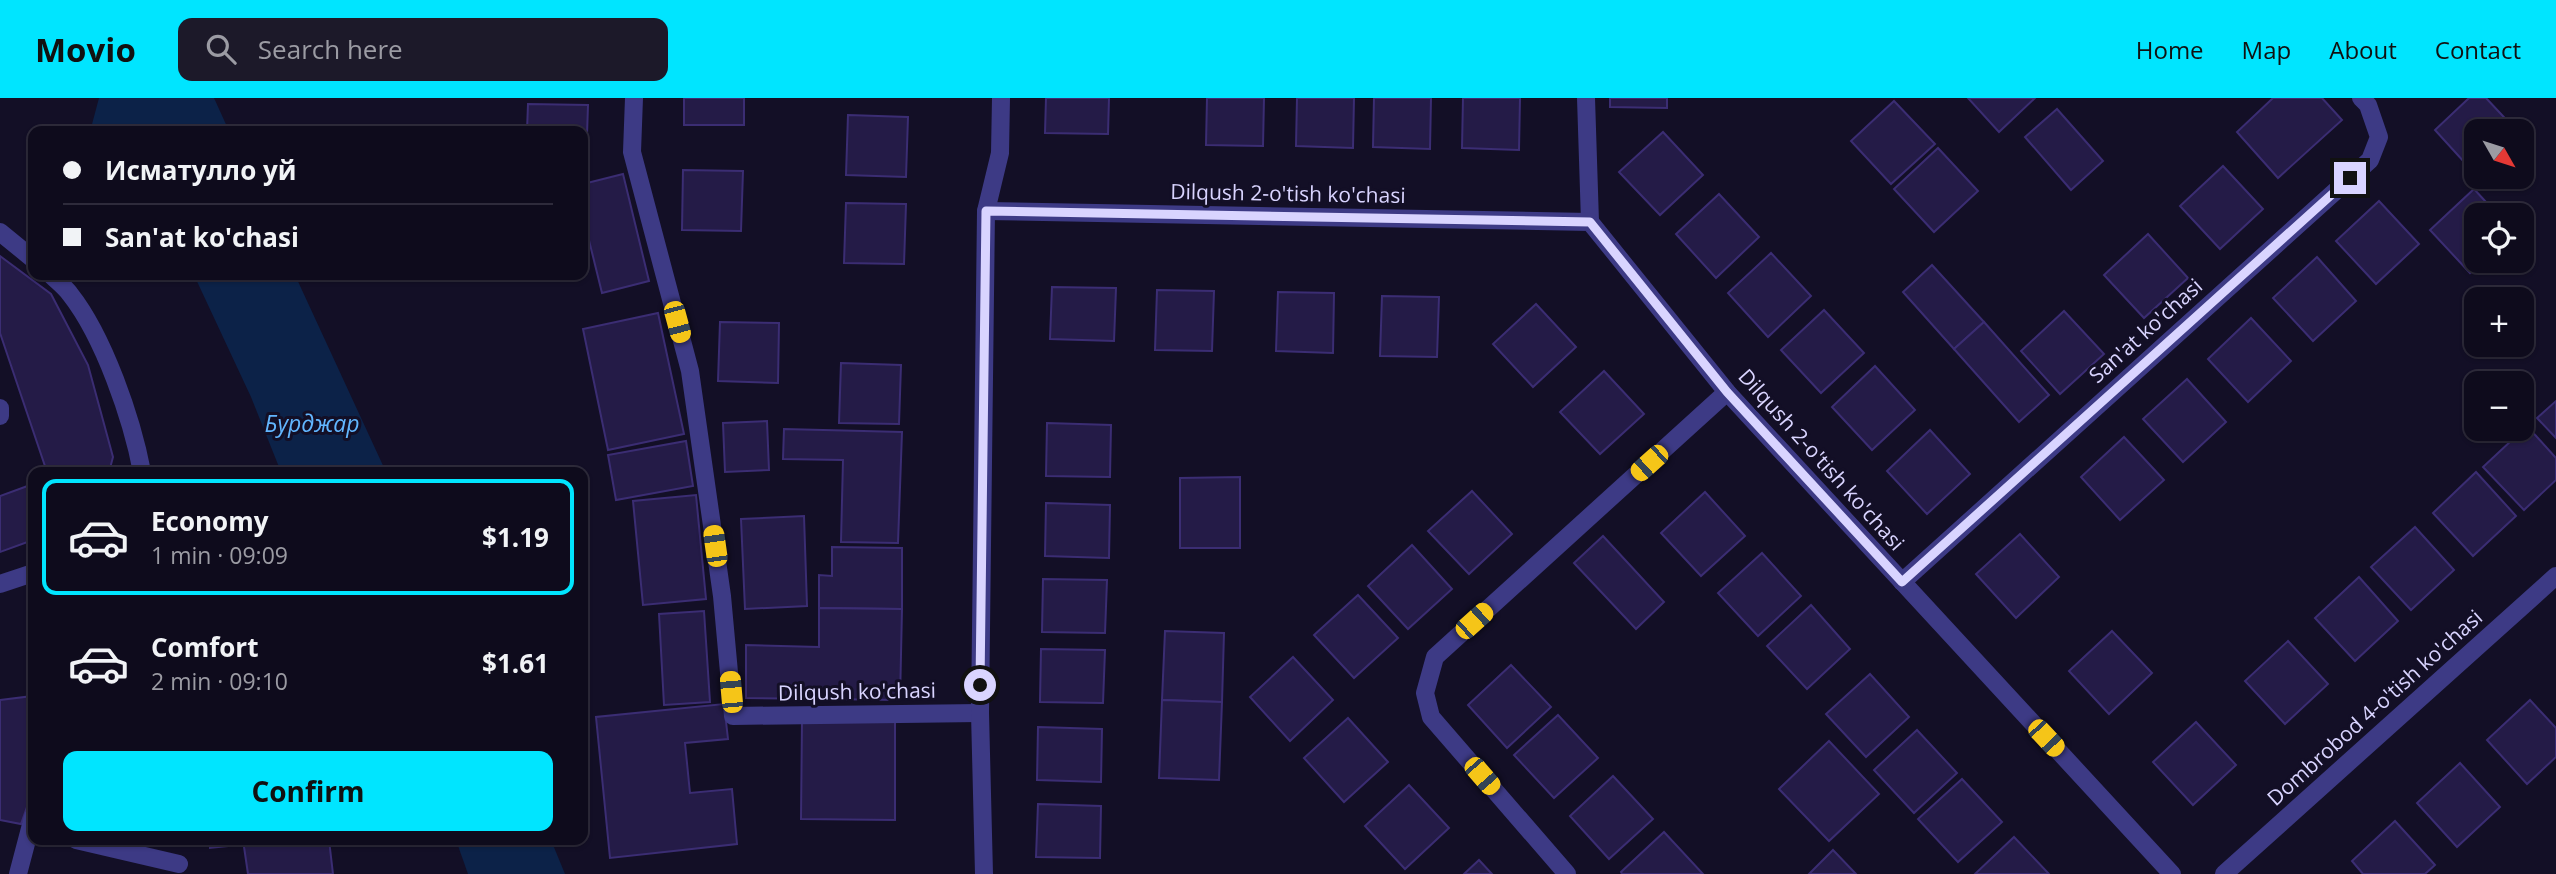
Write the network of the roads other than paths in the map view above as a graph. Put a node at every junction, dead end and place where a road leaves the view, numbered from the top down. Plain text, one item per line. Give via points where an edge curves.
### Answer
1 (634, 98) edge
2 (1001, 98) edge
3 (1586, 98) edge
4 (2361, 98) edge
5 (986, 211) junction
6 (1590, 222) junction
7 (0, 232) edge
8 (28, 255) edge
9 (56, 280) edge
10 (1727, 392) junction
11 (0, 408) edge
12 (0, 416) edge
13 (141, 467) edge
14 (28, 575) edge
15 (2556, 576) edge
16 (1902, 582) junction
17 (0, 584) edge
18 (980, 713) junction
19 (28, 839) edge
20 (97, 845) edge
21 (179, 864) dead end
22 (18, 874) edge
23 (984, 874) edge
24 (1567, 874) edge
25 (2172, 874) edge
26 (2224, 874) edge

1 - 18 street, Dilqush ko'chasi via 632,152 690,371 722,596 733,716
2 - 5 street via 1000,153
3 - 6 street
4 - 16 street, San'at ko'chasi via 2379,136 2370,160
5 - 6 street, Dilqush 2-o'tish ko'chasi
5 - 18 street
6 - 10 street, Dilqush 2-o'tish ko'chasi
7 - 8 street
9 - 13 street via 70,293 94,333 120,397
10 - 16 street, Dilqush 2-o'tish ko'chasi
10 - 24 street via 1435,657 1425,694 1431,717
11 - 12 street
14 - 17 street
15 - 26 street, Dombrobod 4-o'tish ko'chasi
16 - 25 street, Dilqush 2-o'tish ko'chasi
18 - 23 street
19 - 22 street
20 - 21 street

